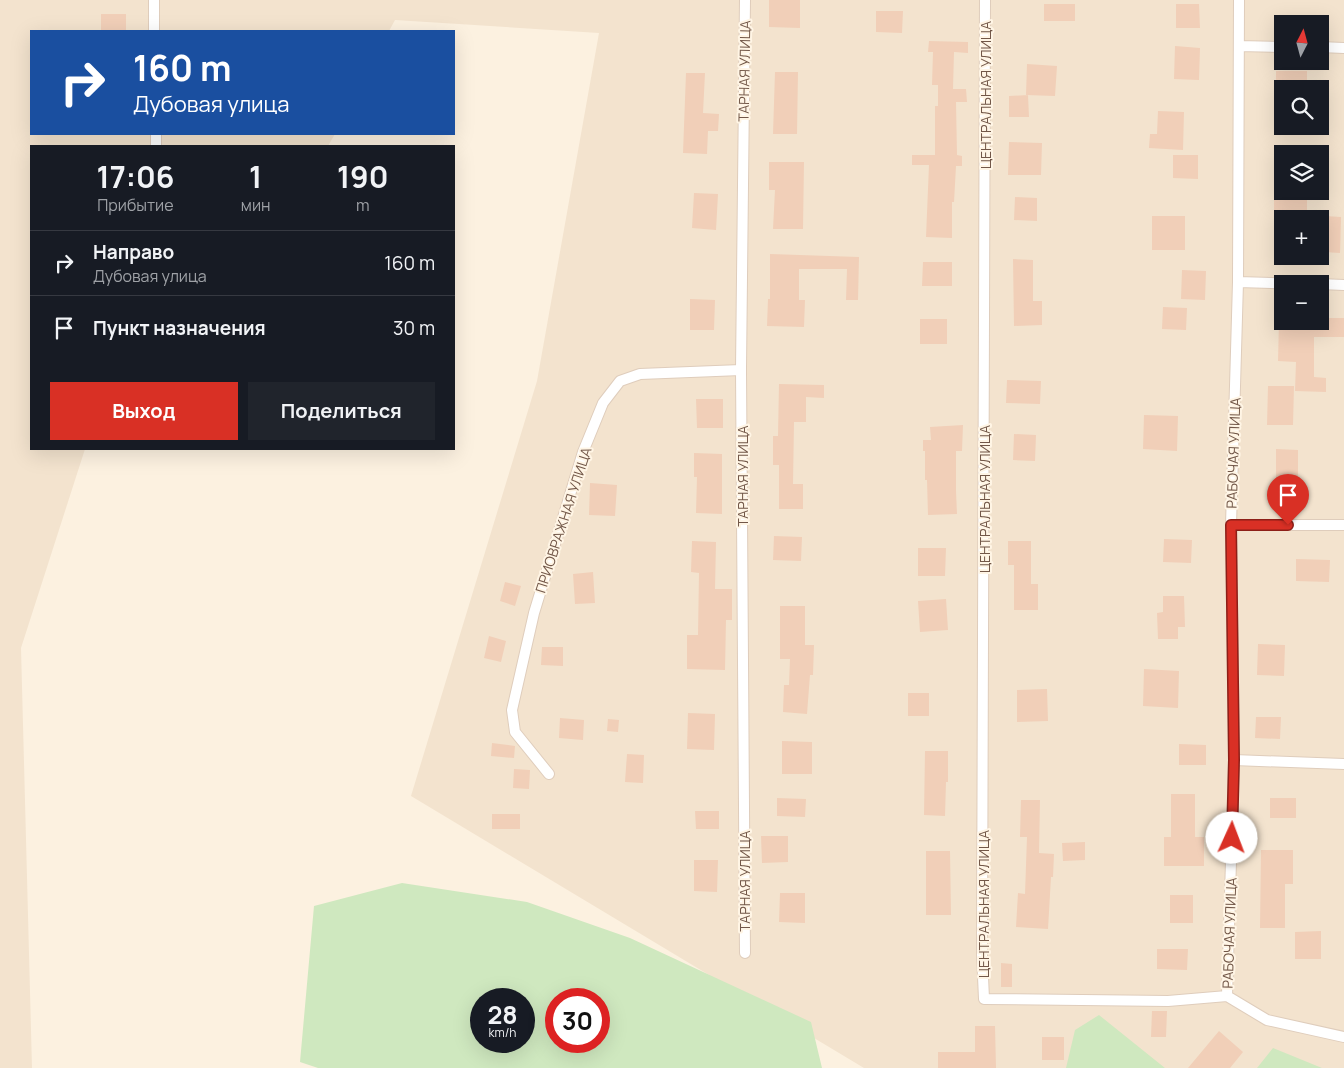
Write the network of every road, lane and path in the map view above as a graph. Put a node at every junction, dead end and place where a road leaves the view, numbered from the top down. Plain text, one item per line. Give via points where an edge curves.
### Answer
1 (154, 0) edge
2 (745, 0) edge
3 (985, 0) edge
4 (1238, 0) edge
5 (154, 30) edge
6 (1239, 46) junction
7 (1274, 46) edge
8 (1329, 47) edge
9 (1344, 48) edge
10 (1238, 282) junction
11 (1274, 283) edge
12 (1329, 284) edge
13 (1344, 285) edge
14 (741, 370) junction
15 (1231, 525) junction
16 (1344, 525) edge
17 (1234, 760) junction
18 (1344, 764) edge
19 (549, 774) dead end
20 (744, 953) dead end
21 (1227, 996) junction
22 (1344, 1037) edge

1 - 5 street
2 - 14 street, ТАРНАЯ УЛИЦА
3 - 21 street, ЦЕНТРАЛЬНАЯ УЛИЦА via 984,999 1168,1001
4 - 6 street, РАБОЧАЯ УЛИЦА
6 - 7 street
6 - 10 street, РАБОЧАЯ УЛИЦА
8 - 9 street
10 - 11 street
10 - 15 street, РАБОЧАЯ УЛИЦА
12 - 13 street
14 - 19 street, ПРИОВРАЖНАЯ УЛИЦА via 640,374 620,381 603,403 583,452 534,613 512,710 515,732
14 - 20 street, ТАРНАЯ УЛИЦА
15 - 16 street
15 - 17 street, РАБОЧАЯ УЛИЦА
17 - 18 street
17 - 21 street, РАБОЧАЯ УЛИЦА
21 - 22 street via 1267,1020

